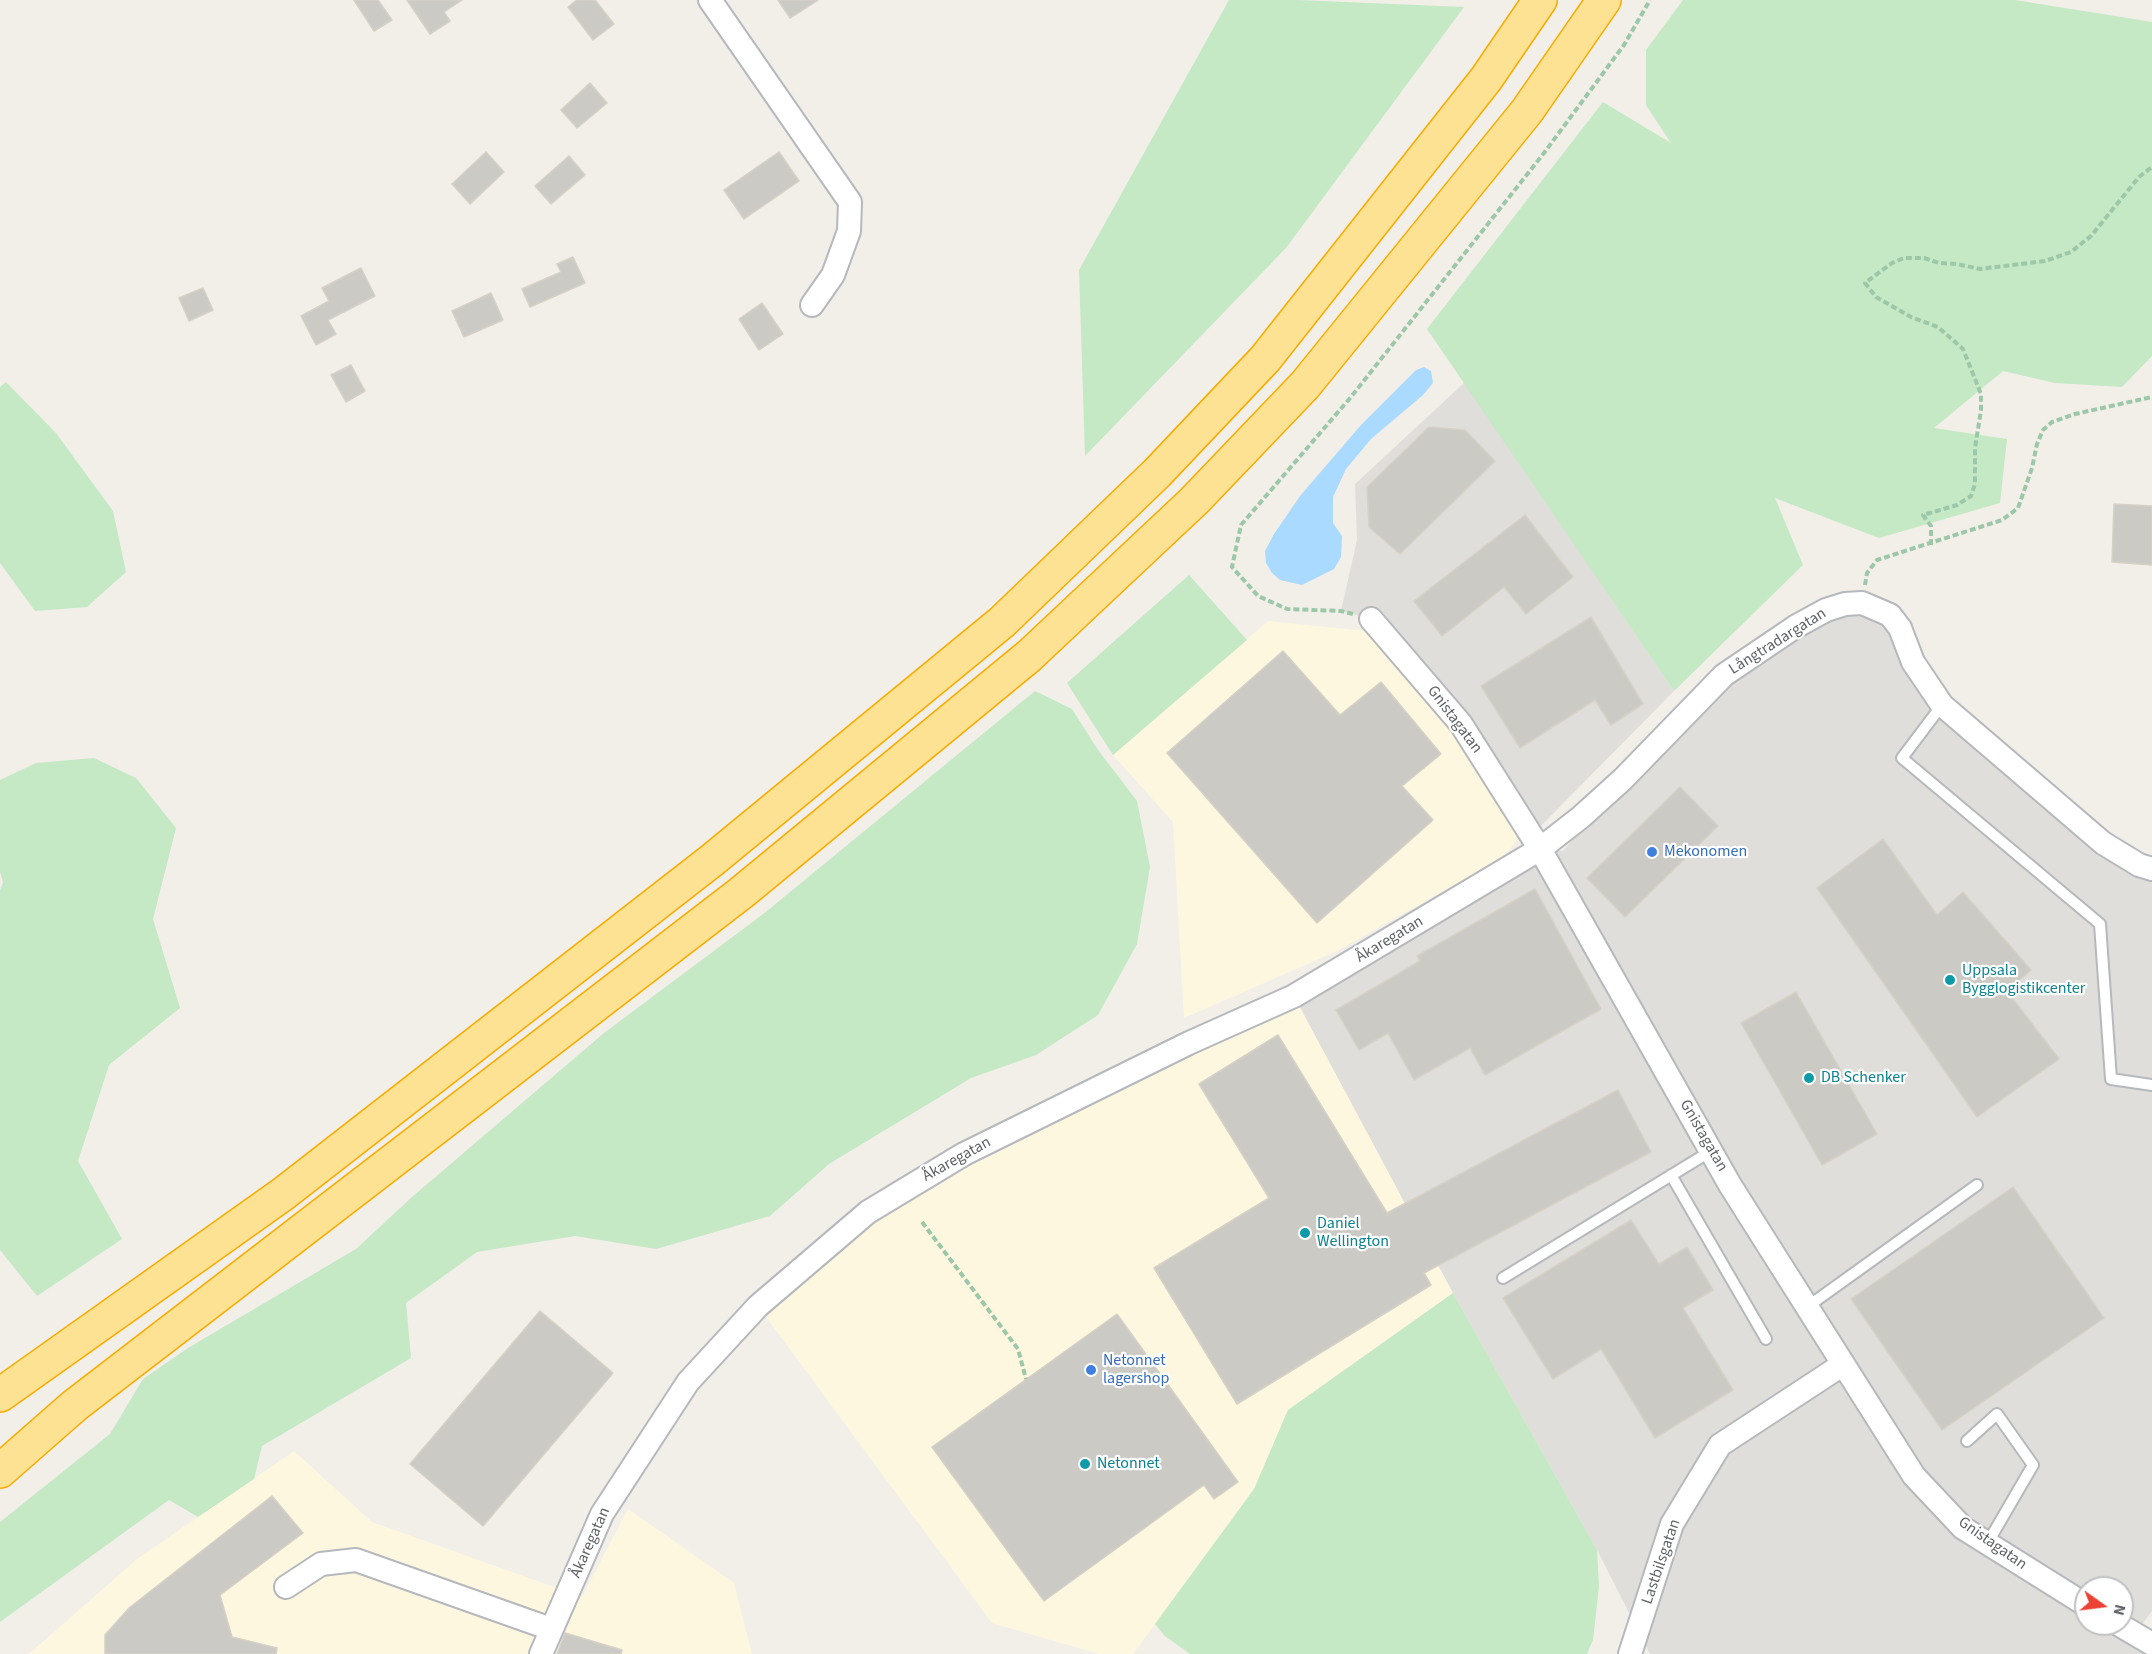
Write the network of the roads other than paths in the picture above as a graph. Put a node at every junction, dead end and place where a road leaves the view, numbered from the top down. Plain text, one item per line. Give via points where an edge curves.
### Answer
1 (710, 0) edge
2 (1540, 0) edge
3 (1604, 0) edge
4 (812, 305) dead end
5 (1371, 619) road end
6 (1942, 705) junction
7 (1540, 849) junction
8 (2152, 869) edge
9 (2152, 1085) edge
10 (1711, 1151) junction
11 (1671, 1175) junction
12 (1977, 1185) dead end
13 (1503, 1278) dead end
14 (1807, 1308) junction
15 (1766, 1338) dead end
16 (1842, 1365) junction
17 (0, 1395) edge
18 (1967, 1441) dead end
19 (0, 1471) edge
20 (1987, 1544) junction
21 (286, 1587) dead end
22 (2074, 1598) edge
23 (552, 1629) junction
24 (2134, 1633) edge
25 (2152, 1644) edge
26 (541, 1654) edge
27 (1630, 1654) edge

1 - 4 street via 850,202 849,231 832,275
2 - 17 highway via 1486,79 1266,359 1157,473 1002,622 711,861 283,1194
3 - 19 highway via 1527,111 1305,385 1194,501 1029,656 741,893 74,1406
5 - 7 street, Gnistagatan via 1461,724
6 - 7 street, Långtradargatan via 1913,662 1900,628 1890,615 1862,603 1826,610 1724,675 1623,779
6 - 8 street via 2103,843
6 - 9 lane via 1902,758 2100,924 2111,1079
7 - 10 street, Gnistagatan
7 - 23 street, Åkaregatan via 1294,996 1189,1042 964,1154 868,1212 759,1306 688,1382 602,1514
10 - 11 lane
10 - 14 street, Gnistagatan
11 - 13 lane
11 - 15 lane
12 - 14 lane
14 - 16 street, Gnistagatan
16 - 20 street, Gnistagatan via 1914,1476 1963,1528
16 - 27 street, Lastbilsgatan via 1719,1445 1672,1524
18 - 20 lane via 1996,1413 2033,1466
20 - 22 street, Gnistagatan
21 - 23 street via 321,1563 356,1560
23 - 26 street, Åkaregatan
24 - 25 street

